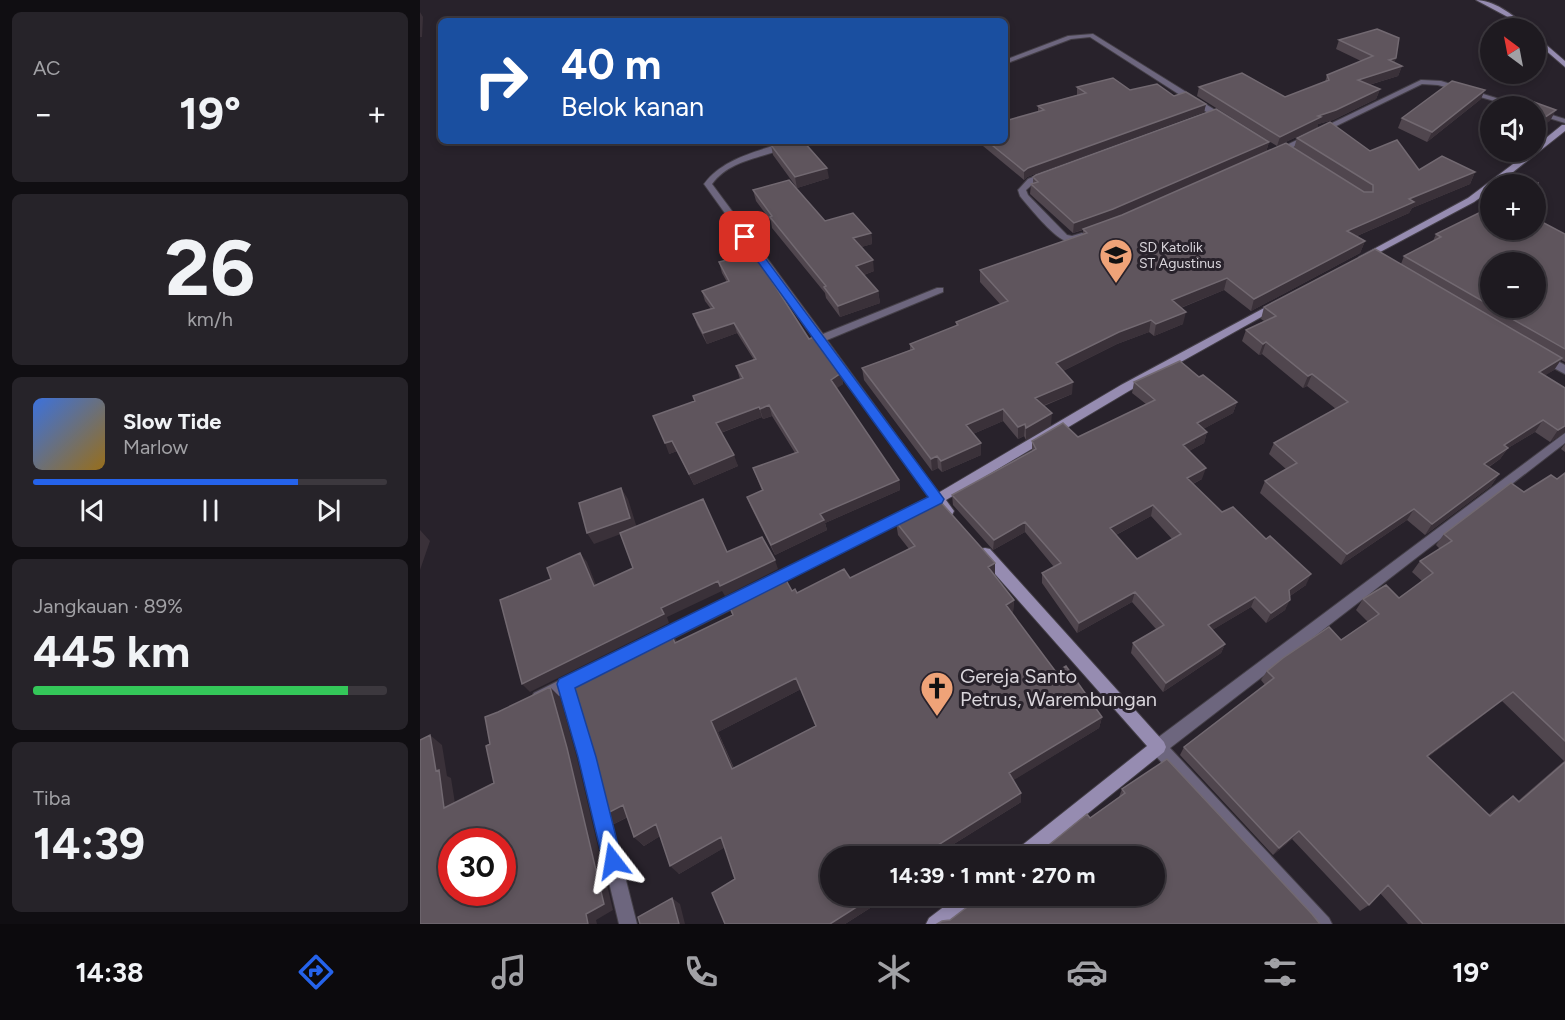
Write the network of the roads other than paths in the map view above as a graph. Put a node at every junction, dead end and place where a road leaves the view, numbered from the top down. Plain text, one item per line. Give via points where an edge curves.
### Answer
1 (1479, 0) edge
2 (1512, 18) edge
3 (1546, 47) edge
4 (1008, 61) edge
5 (1565, 65) edge
6 (1483, 96) edge
7 (1215, 114) junction
8 (1546, 115) edge
9 (1203, 117) edge
10 (1565, 121) edge
11 (1230, 123) edge
12 (1565, 127) edge
13 (774, 145) edge
14 (1267, 146) edge
15 (1280, 150) junction
16 (1293, 155) edge
17 (1267, 156) edge
18 (1061, 170) edge
19 (1506, 174) edge
20 (1480, 194) edge
21 (1090, 233) edge
22 (1351, 264) edge
23 (940, 290) dead end
24 (1291, 296) edge
25 (820, 339) junction
26 (1537, 353) edge
27 (1565, 370) edge
28 (1565, 437) edge
29 (937, 499) junction
30 (952, 516) edge
31 (976, 543) edge
32 (640, 648) edge
33 (597, 669) edge
34 (565, 684) junction
35 (527, 703) edge
36 (1158, 747) junction
37 (1034, 846) edge
38 (959, 906) edge
39 (628, 924) edge
40 (935, 924) edge
41 (1323, 924) edge

1 - 2 street
3 - 5 street
4 - 7 street via 1071,37 1091,35
6 - 15 street via 1421,82
7 - 9 street
7 - 11 street
8 - 10 street
12 - 19 street
13 - 25 street via 717,172 708,184
14 - 15 street
15 - 16 street
15 - 17 street
18 - 21 street via 1031,181 1022,190 1024,196 1067,239
20 - 22 street via 1376,256
23 - 25 street
24 - 29 street
25 - 29 street
26 - 27 street
28 - 36 street
29 - 30 street
29 - 32 street
31 - 36 street
33 - 34 street
34 - 35 street
34 - 39 street
36 - 37 street
36 - 41 street
38 - 40 street

